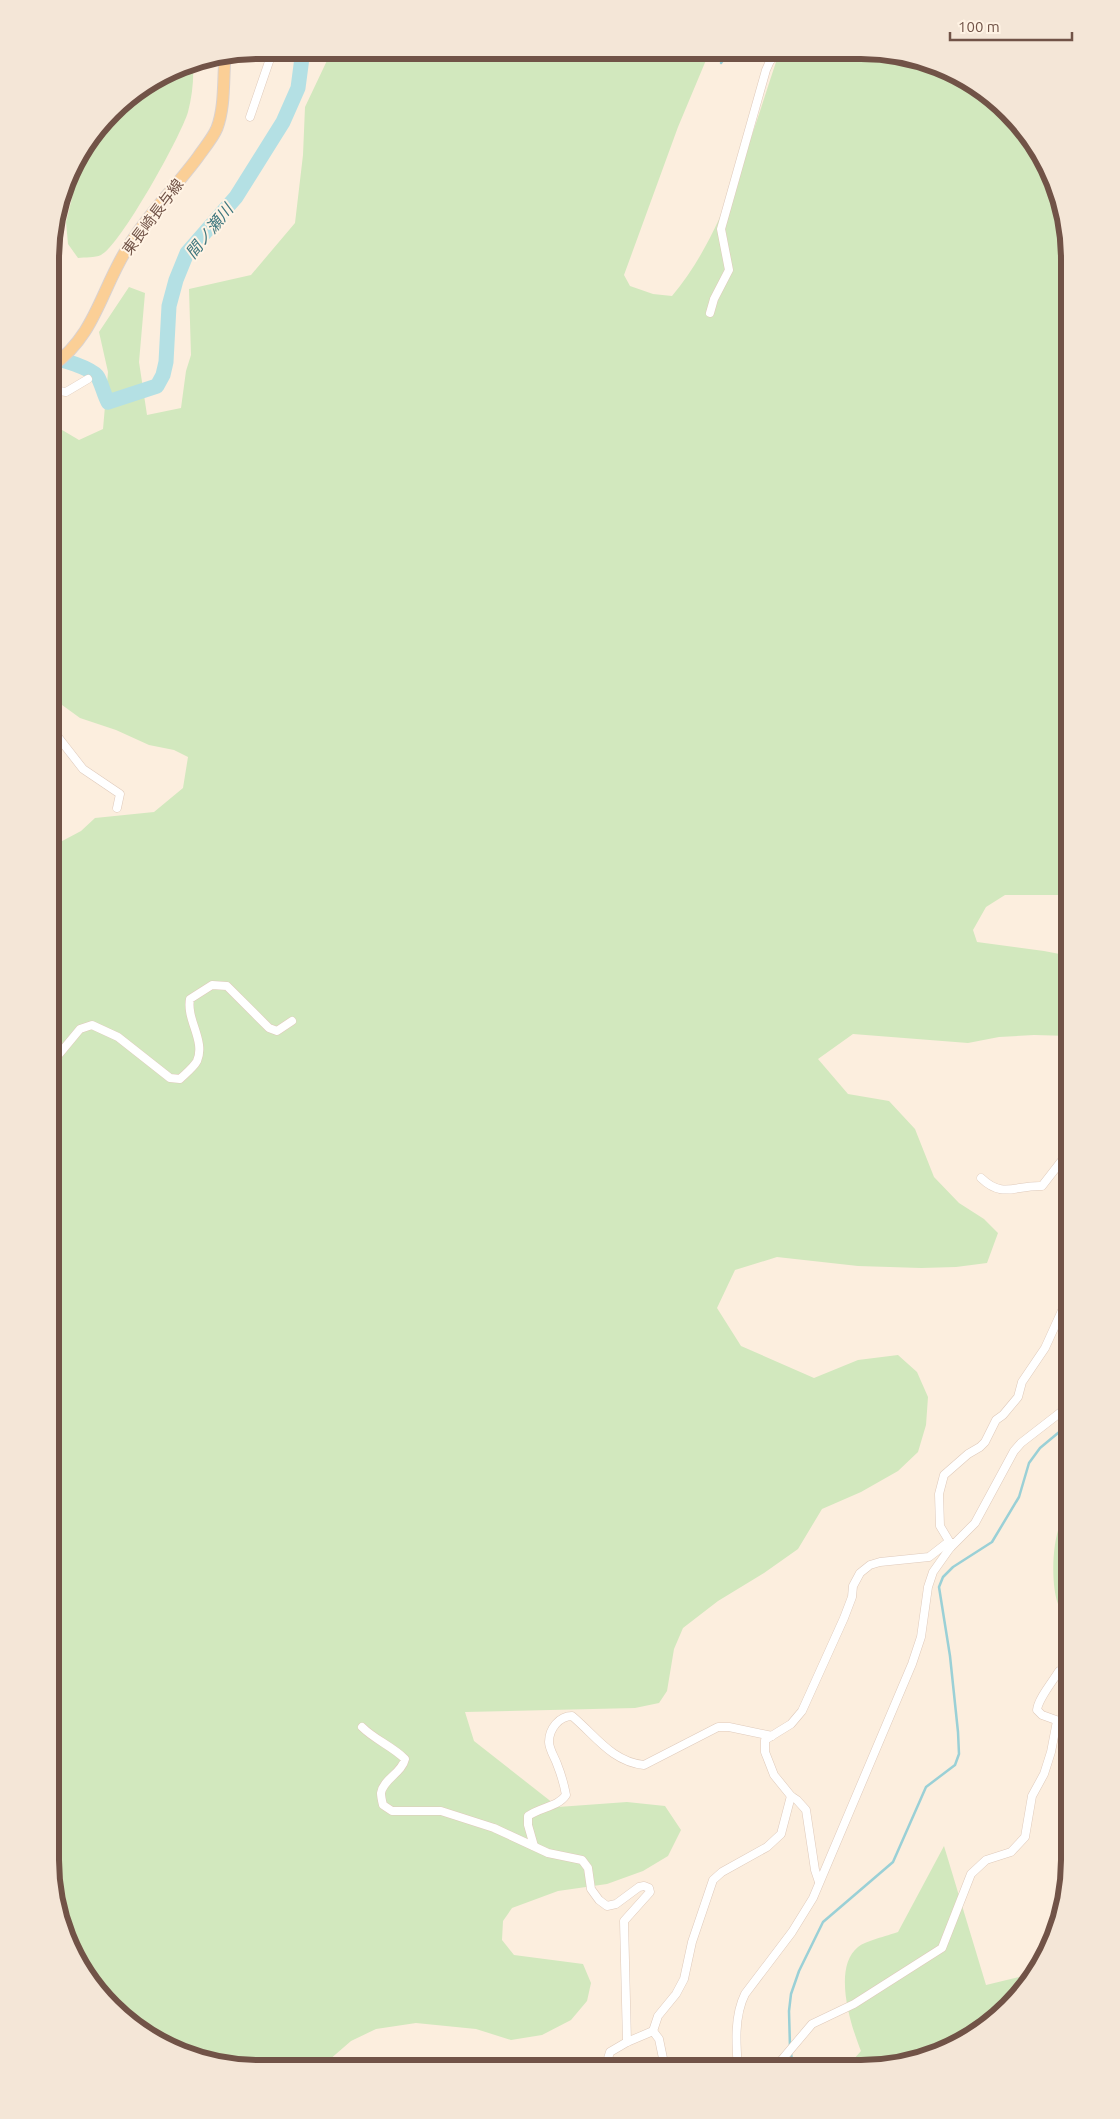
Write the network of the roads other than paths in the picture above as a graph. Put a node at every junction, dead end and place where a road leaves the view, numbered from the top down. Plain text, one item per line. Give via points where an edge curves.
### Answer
1 (270, 59) edge
2 (772, 59) edge
3 (225, 62) edge
4 (250, 118) dead end
5 (710, 313) dead end
6 (59, 361) edge
7 (88, 379) dead end
8 (59, 391) edge
9 (59, 738) edge
10 (118, 808) dead end
11 (292, 1021) dead end
12 (59, 1054) edge
13 (1061, 1162) edge
14 (980, 1178) dead end
15 (1061, 1313) edge
16 (1061, 1412) edge
17 (952, 1546) junction
18 (1061, 1670) edge
19 (1057, 1721) junction
20 (1061, 1722) edge
21 (362, 1727) dead end
22 (772, 1736) junction
23 (790, 1796) junction
24 (534, 1846) junction
25 (819, 1882) junction
26 (653, 2030) junction
27 (627, 2042) junction
28 (608, 2060) edge
29 (663, 2060) edge
30 (737, 2060) edge
31 (782, 2060) edge

1 - 4 street
2 - 5 street via 766,70 721,229 729,270
3 - 6 main road, 東長崎長与線 via 217,129 140,228 89,328
7 - 8 street via 66,392
9 - 10 street via 84,769 120,794
11 - 12 street via 277,1031 269,1028 227,986 212,986 190,999 189,1007 200,1048 196,1062 180,1079 170,1078 118,1037 92,1025 80,1029
13 - 14 street via 1042,1186 997,1190
15 - 17 street via 1045,1348 1022,1382 1018,1397 996,1420 985,1442 944,1476 939,1494 940,1526
16 - 17 street via 1014,1451 975,1523
17 - 22 street via 947,1543 929,1557 880,1562 860,1573 852,1586 852,1597 844,1618 802,1711
17 - 25 street via 933,1572 921,1637 912,1664
18 - 19 street via 1038,1703 1037,1710
19 - 20 street
19 - 31 street via 1052,1752 1032,1796 1025,1837 1011,1852 986,1860 971,1874 942,1948 854,2004 812,2024
21 - 24 street via 405,1759 404,1765 381,1792 383,1805 392,1811 441,1811 494,1828
22 - 23 street via 766,1740 765,1752 774,1775
22 - 24 street via 718,1728 644,1765 618,1757 572,1716 566,1716 558,1720 551,1731 549,1743 566,1795 561,1802 528,1816
23 - 25 street via 806,1810
23 - 26 street via 781,1834 713,1880 692,1942 684,1979 658,2016
24 - 27 street via 548,1853 582,1860 588,1868 591,1889 607,1906 616,1904 639,1887 649,1888 650,1892 624,1921
25 - 30 street via 801,1919 745,1994 740,2005
26 - 27 street
26 - 29 street via 659,2039
27 - 28 street via 610,2052

